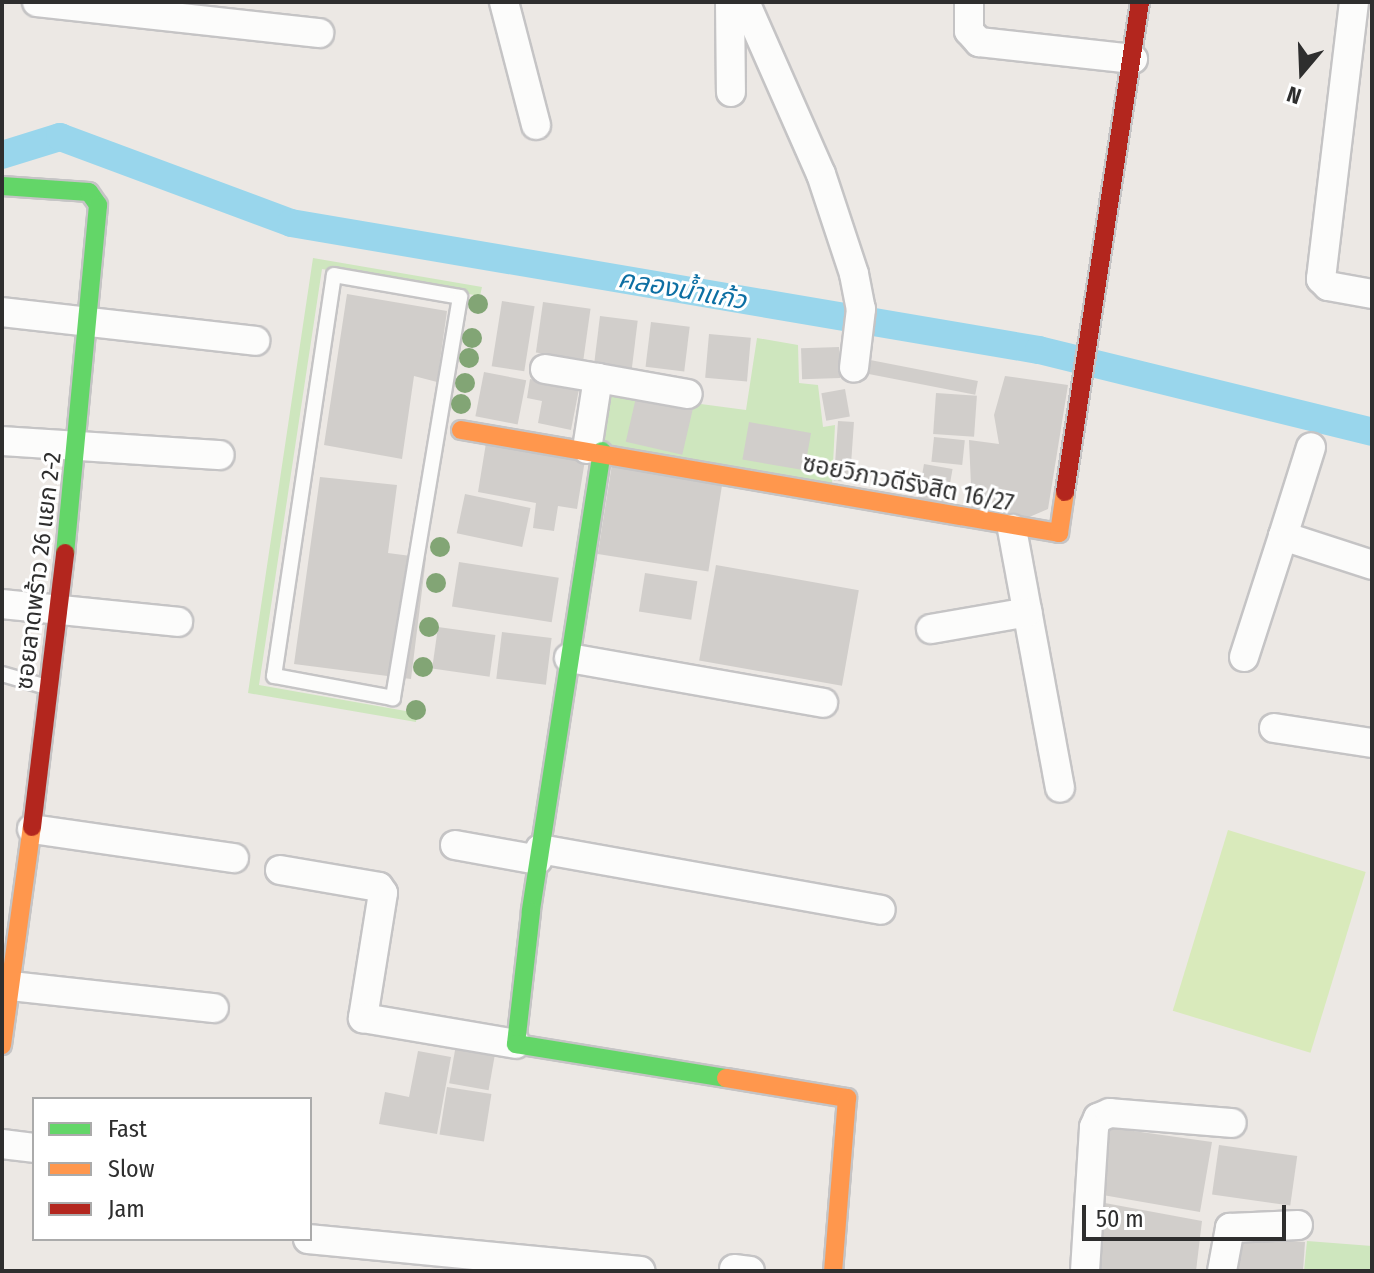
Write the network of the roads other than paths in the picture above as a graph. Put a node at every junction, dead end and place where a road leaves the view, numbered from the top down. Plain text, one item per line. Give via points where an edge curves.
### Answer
1 (37, 2) edge
2 (504, 2) edge
3 (730, 2) edge
4 (745, 2) edge
5 (969, 2) edge
6 (1140, 2) edge
7 (1354, 2) edge
8 (319, 33) dead end
9 (1133, 59) junction
10 (731, 92) dead end
11 (536, 125) dead end
12 (2, 186) edge
13 (1372, 294) edge
14 (2, 312) edge
15 (86, 319) junction
16 (255, 341) dead end
17 (854, 368) dead end
18 (545, 369) dead end
19 (598, 378) junction
20 (688, 394) dead end
21 (439, 427) junction
22 (461, 430) joint
23 (2, 441) edge
24 (78, 445) junction
25 (1311, 447) dead end
26 (594, 450) junction
27 (220, 455) dead end
28 (1012, 529) junction
29 (1283, 536) junction
30 (1372, 565) edge
31 (2, 604) edge
32 (60, 609) junction
33 (1028, 612) junction
34 (178, 622) dead end
35 (931, 629) dead end
36 (1244, 657) dead end
37 (569, 658) junction
38 (2, 674) edge
39 (50, 688) junction
40 (823, 703) dead end
41 (1274, 728) dead end
42 (1372, 743) edge
43 (1060, 788) dead end
44 (32, 829) junction
45 (455, 845) dead end
46 (539, 855) junction
47 (234, 858) dead end
48 (280, 870) dead end
49 (881, 910) dead end
50 (11, 986) junction
51 (214, 1008) dead end
52 (516, 1044) junction
53 (2, 1045) edge
54 (1232, 1123) dead end
55 (2, 1144) edge
56 (32, 1148) edge
57 (1298, 1225) dead end
58 (312, 1240) edge
59 (503, 1266) edge
60 (640, 1271) edge
61 (833, 1271) edge
62 (1085, 1271) edge
63 (1222, 1271) edge

1 - 8 street
2 - 11 street
3 - 10 street
4 - 17 street via 821,174 860,321
5 - 9 street via 969,31 979,42
6 - 9 street
7 - 13 street via 1321,279 1328,286
9 - 28 street, ซอยวิภาวดีรังสิต 16/27 via 1062,529 1051,535
12 - 15 street, ซอยลาดพร้าว 26 แยก 2-2 via 89,192 96,197
14 - 15 street
15 - 16 street
15 - 24 street, ซอยลาดพร้าว 26 แยก 2-2
18 - 19 street
19 - 20 street
19 - 26 street
21 - 21 lane via 395,696 276,678 334,275 460,297
21 - 22 lane
22 - 26 street, ซอยวิภาวดีรังสิต 16/27
23 - 24 street
24 - 27 street
24 - 32 street, ซอยลาดพร้าว 26 แยก 2-2
25 - 29 street
26 - 28 street, ซอยวิภาวดีรังสิต 16/27
26 - 37 street
28 - 33 street
29 - 30 street
29 - 36 street
31 - 32 street
32 - 34 street
32 - 39 street, ซอยลาดพร้าว 26 แยก 2-2
33 - 35 street
33 - 43 street
37 - 40 street
37 - 46 street
38 - 39 lane
39 - 44 street, ซอยลาดพร้าว 26 แยก 2-2
41 - 42 street
44 - 47 street
44 - 50 street, ซอยลาดพร้าว 26 แยก 2-2
45 - 46 street
46 - 49 street
46 - 52 street
48 - 52 street via 379,887 383,893 363,1018
50 - 51 street
50 - 53 street, ซอยลาดพร้าว 26 แยก 2-2
52 - 61 street via 847,1098
54 - 62 street via 1110,1113 1098,1118
55 - 56 street
57 - 63 street via 1230,1228
58 - 59 street
59 - 60 street

